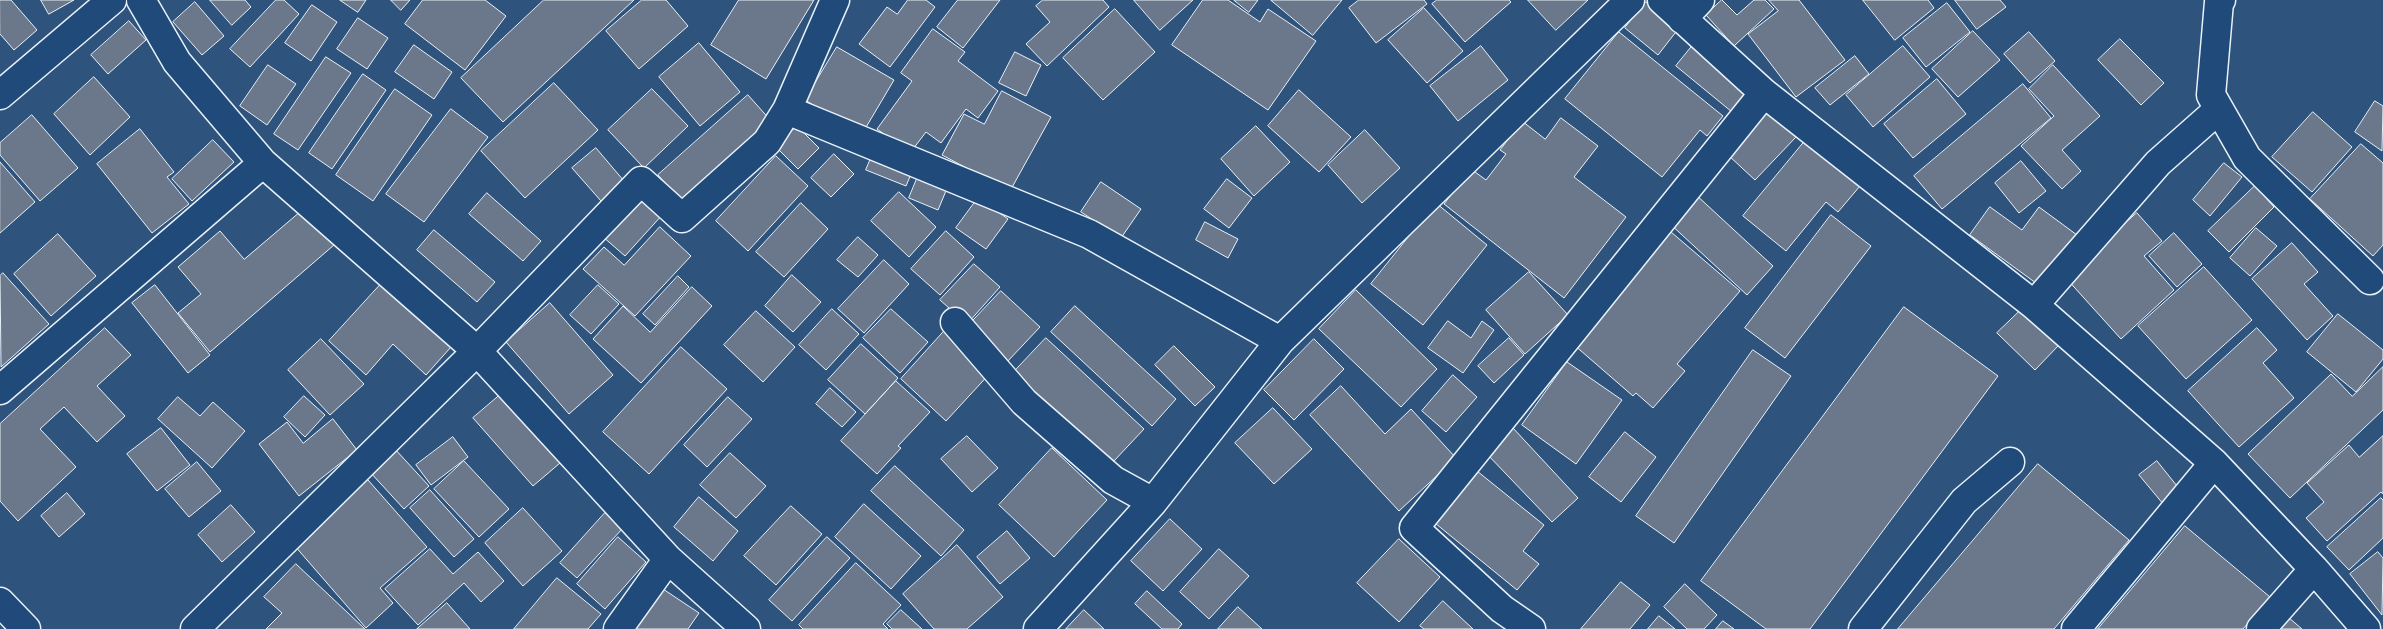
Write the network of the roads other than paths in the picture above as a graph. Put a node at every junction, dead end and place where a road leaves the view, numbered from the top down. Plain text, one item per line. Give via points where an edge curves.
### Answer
1 (112, 0) edge
2 (141, 0) edge
3 (835, 0) edge
4 (1630, 0) edge
5 (1662, 0) edge
6 (2221, 0) edge
7 (1691, 10) edge
8 (1764, 93) junction
9 (0, 95) edge
10 (2219, 109) junction
11 (787, 110) junction
12 (263, 163) junction
13 (2379, 279) edge
14 (2034, 305) junction
15 (955, 322) dead end
16 (1280, 341) junction
17 (477, 351) junction
18 (0, 390) edge
19 (2010, 462) dead end
20 (2214, 463) junction
21 (1153, 502) junction
22 (668, 559) junction
23 (2314, 569) junction
24 (0, 602) edge
25 (26, 629) edge
26 (195, 629) edge
27 (618, 629) edge
28 (746, 629) edge
29 (1038, 629) edge
30 (1531, 629) edge
31 (1863, 629) edge
32 (2076, 629) edge
33 (2261, 629) edge
34 (2366, 629) edge

1 - 9 street
2 - 12 street via 177,62
3 - 11 street
4 - 16 street
5 - 7 street
6 - 10 street via 2211,95
7 - 8 street
8 - 14 street
8 - 30 street via 1414,528 1502,609
10 - 13 street via 2247,158
10 - 14 street via 2158,163
11 - 16 street via 1089,234
11 - 17 street via 767,142 682,218 641,180
12 - 17 street
12 - 18 street
14 - 20 street
15 - 21 street via 1024,402 1114,480
16 - 21 street
17 - 22 street
17 - 26 street
19 - 31 street via 1964,501
20 - 23 street
20 - 32 street
21 - 29 street
22 - 27 street
22 - 28 street
23 - 33 street
23 - 34 street
24 - 25 street

